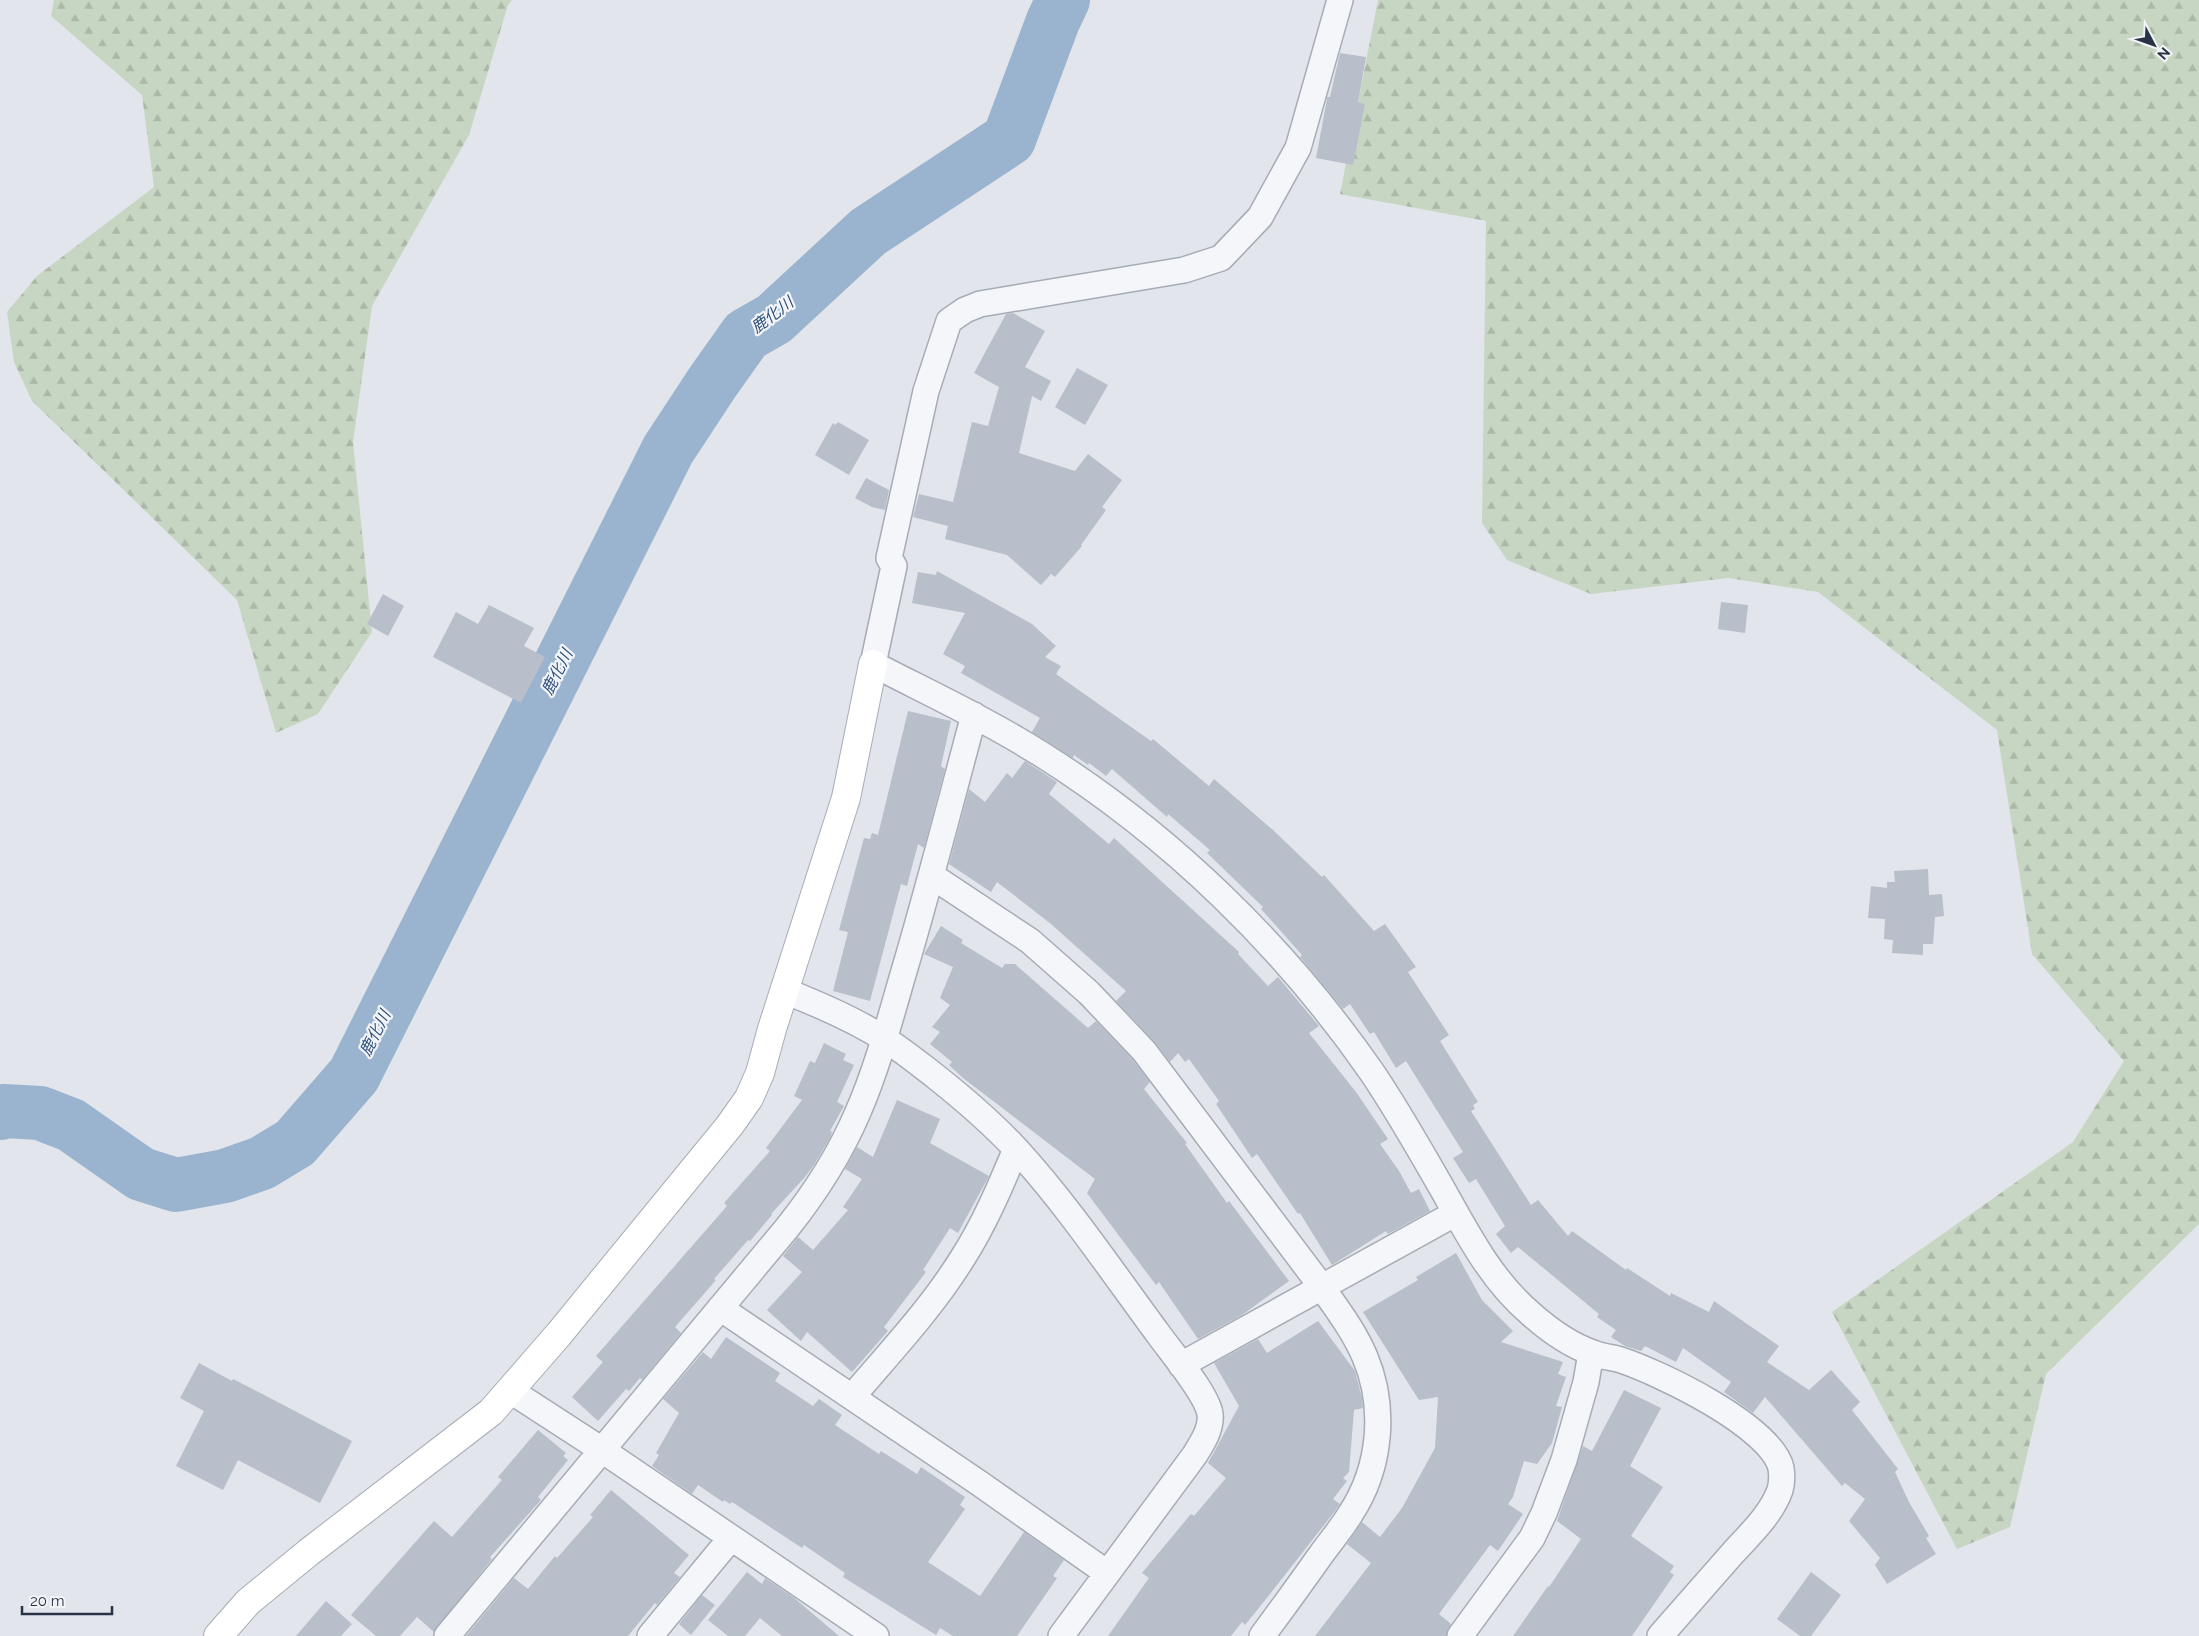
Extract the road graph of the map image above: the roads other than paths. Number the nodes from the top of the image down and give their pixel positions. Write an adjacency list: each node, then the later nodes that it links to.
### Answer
1 (1340, 0): 2 (street)
2 (873, 664): 3 (street); 5 (street)
3 (974, 716): 4 (street); 8 (street)
4 (932, 876): 6 (street); 9 (street)
5 (784, 991): 6 (street); 13 (street)
6 (884, 1038): 7 (street); 10 (street)
7 (1016, 1149): 12 (street); 14 (street)
8 (1456, 1213): 9 (street); 11 (street)
9 (1321, 1286): 12 (street); 23 (street)
10 (720, 1308): 14 (street); 15 (street)
11 (1591, 1353): 24 (street); 25 (street)
12 (1181, 1365): 17 (street)
13 (511, 1391): 15 (street); 19 (street)
14 (852, 1397): 17 (street)
15 (602, 1450): 16 (street); 20 (street)
16 (731, 1538): 18 (street); 21 (street)
17 (1107, 1573): 22 (street)
18 (861, 1632)
19 (218, 1636)
20 (447, 1636)
21 (650, 1636)
22 (1061, 1636)
23 (1262, 1636)
24 (1460, 1636)
25 (1660, 1636)

